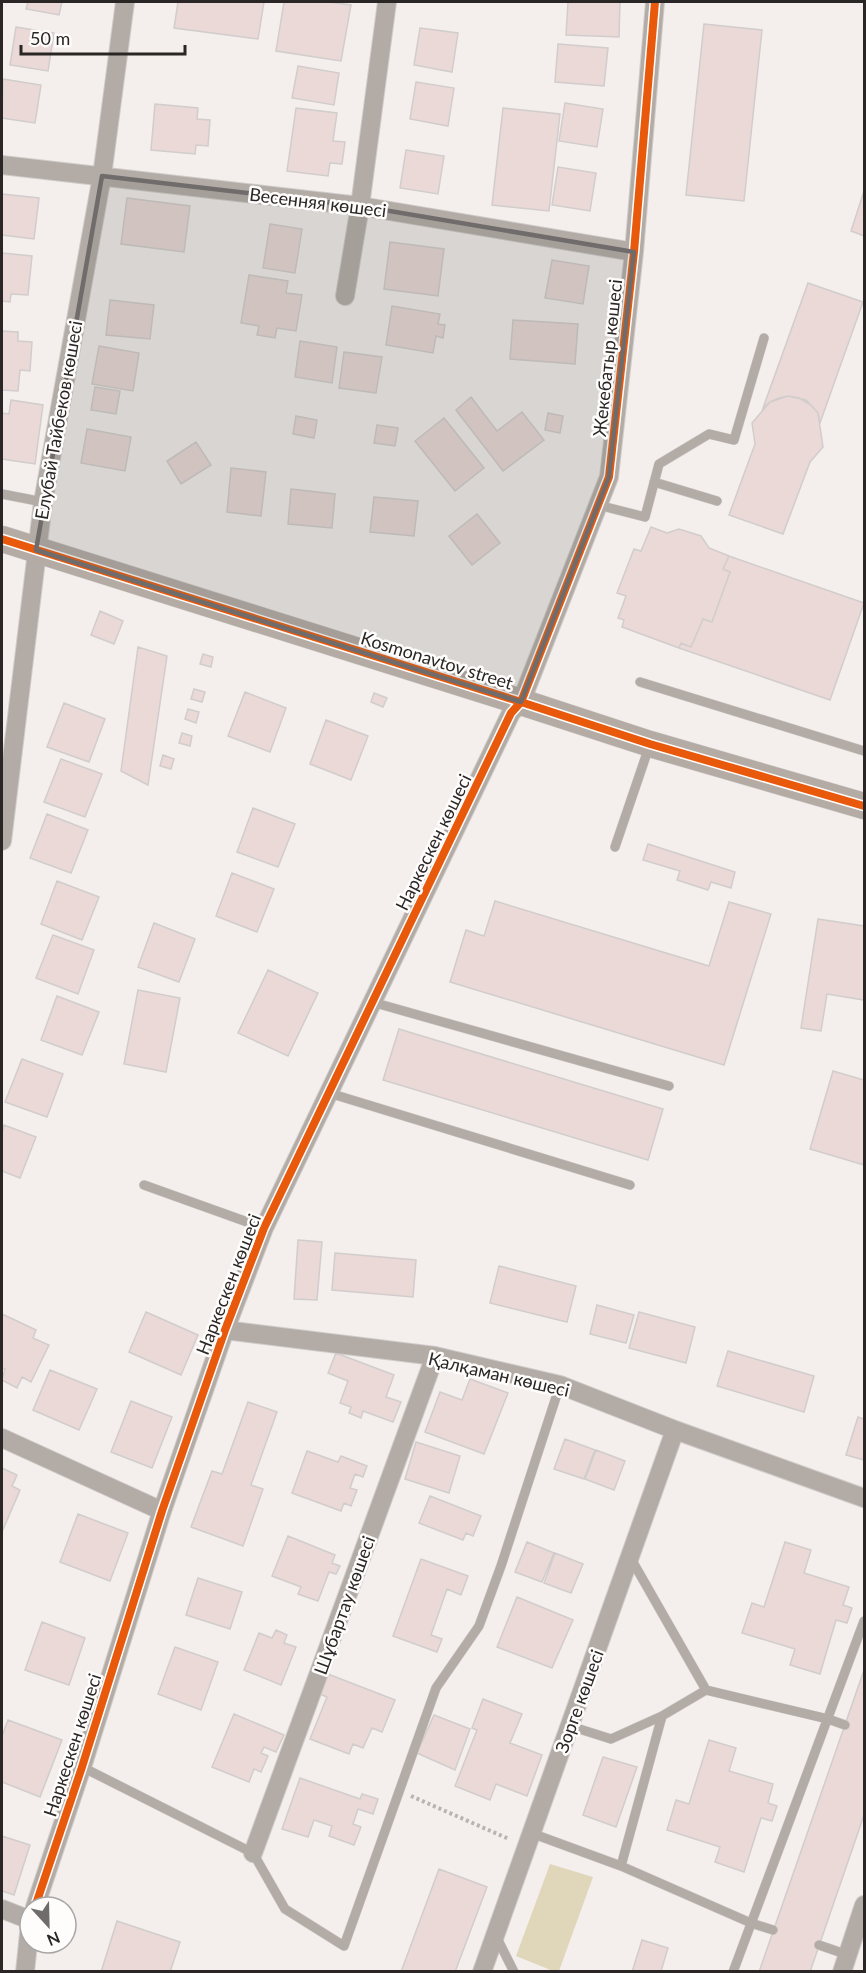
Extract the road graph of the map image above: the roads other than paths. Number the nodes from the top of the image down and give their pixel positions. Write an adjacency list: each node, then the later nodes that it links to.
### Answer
1 (125, 2): 5 (street, Елубай Тайбеков көшесі)
2 (387, 2): 6 (street)
3 (655, 2): 7 (street, Жекебатыр көшесі)
4 (2, 165): 5 (street, Весенняя көшесі)
5 (102, 176): 6 (street, Весенняя көшесі); 13 (street, Елубай Тайбеков көшесі)
6 (360, 206): 7 (street, Весенняя көшесі); 8 (street)
7 (634, 252): 14 (street, Жекебатыр көшесі)
8 (345, 296)
9 (764, 338): 10 (lane)
10 (654, 482): 12 (lane); 14 (lane)
11 (2, 494): 13 (lane)
12 (717, 501)
13 (43, 502): 16 (street, Елубай Тайбеков көшесі)
14 (598, 505): 18 (street, Жекебатыр көшесі)
15 (2, 539): 16 (street, Kosmonavtov street)
16 (36, 550): 18 (street, Kosmonavtov street); 22 (street, Елубай Тайбеков көшесі)
17 (640, 682): 20 (lane)
18 (521, 702): 19 (street, Kosmonavtov street); 24 (street, Наркескен көшесі)
19 (650, 744): 21 (street, Kosmonavtov street); 23 (lane)
20 (864, 751)
21 (864, 806)
22 (2, 841)
23 (615, 847)
24 (372, 1002): 25 (lane); 26 (street, Наркескен көшесі)
25 (669, 1086)
26 (329, 1093): 28 (lane); 29 (street, Наркескен көшесі)
27 (144, 1185): 29 (lane)
28 (630, 1185)
29 (264, 1228): 30 (street, Наркескен көшесі)
30 (225, 1330): 31 (street, Қалқаман көшесі); 36 (street, Наркескен көшесі)
31 (435, 1356): 32 (street, Қалқаман көшесі); 46 (street, Шұбартау көшесі)
32 (560, 1385): 33 (street, Қалқаман көшесі); 46 (lane)
33 (675, 1430): 35 (street, Қалқаман көшесі); 37 (street, Зорге көшесі)
34 (2, 1438): 36 (street)
35 (864, 1498)
36 (162, 1510): 44 (street, Наркескен көшесі)
37 (630, 1557): 39 (lane); 43 (street, Зорге көшесі)
38 (864, 1621): 41 (lane)
39 (706, 1690): 40 (lane); 41 (lane)
40 (662, 1716): 43 (lane); 47 (lane)
41 (828, 1719): 42 (lane); 52 (lane)
42 (845, 1725)
43 (570, 1726): 45 (street, Зорге көшесі)
44 (82, 1767): 46 (lane); 48 (street, Наркескен көшесі)
45 (528, 1840): 47 (lane); 54 (street, Зорге көшесі)
46 (253, 1852)
47 (621, 1866): 52 (lane)
48 (39, 1895)
49 (864, 1905): 57 (street)
50 (2, 1909): 51 (street)
51 (18, 1916)
52 (751, 1923): 53 (lane); 61 (lane)
53 (773, 1930)
54 (495, 1934): 59 (street, Зорге көшесі); 60 (lane)
55 (819, 1945): 57 (lane)
56 (27, 1955): 58 (street)
57 (845, 1963)
58 (25, 1971)
59 (482, 1971)
60 (514, 1971)
61 (733, 1971)

